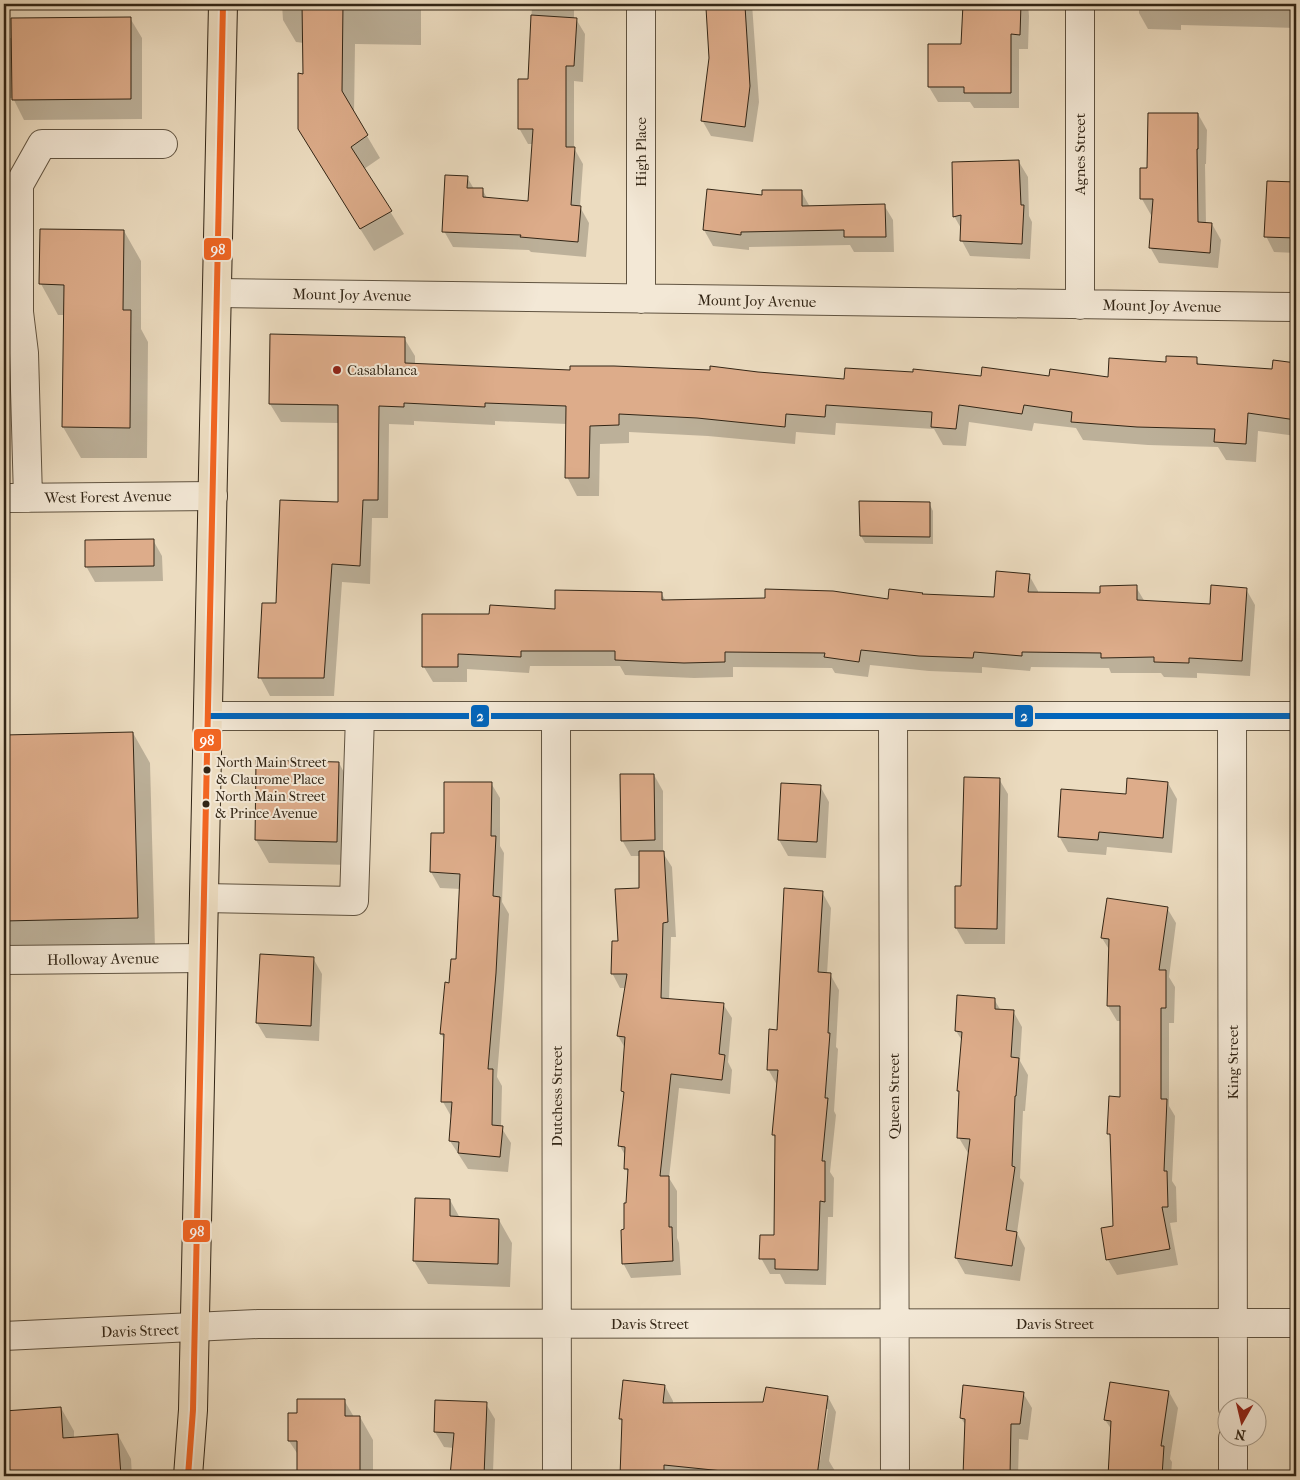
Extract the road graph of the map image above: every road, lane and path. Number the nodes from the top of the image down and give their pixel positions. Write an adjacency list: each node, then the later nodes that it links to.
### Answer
1 (223, 4): 5 (main road)
2 (641, 4): 6 (street, High Place)
3 (1080, 4): 7 (street, Agnes Street)
4 (162, 144): 10 (street)
5 (218, 293): 6 (street, Mount Joy Avenue); 9 (main road)
6 (642, 299): 7 (street, Mount Joy Avenue)
7 (1080, 305): 8 (street, Mount Joy Avenue)
8 (1296, 307)
9 (213, 496): 10 (street, West Forest Avenue); 11 (main road)
10 (16, 498)
11 (208, 716): 12 (street); 17 (main road)
12 (360, 716): 15 (street); 17 (street)
13 (1232, 716): 14 (street); 16 (street); 21 (street, King Street)
14 (1296, 716)
15 (556, 717): 16 (street); 23 (street, Dutchess Street)
16 (893, 717): 20 (street, Queen Street)
17 (204, 898): 18 (main road)
18 (202, 958): 19 (street, Holloway Avenue); 24 (main road)
19 (4, 960)
20 (895, 1324): 21 (street, Davis Street); 23 (street, Davis Street); 30 (street, Queen Street)
21 (1233, 1324): 22 (street, Davis Street); 26 (street, King Street)
22 (1296, 1324)
23 (557, 1325): 24 (street, Davis Street); 29 (street, Dutchess Street)
24 (194, 1328): 25 (street, Davis Street); 28 (main road)
25 (4, 1336)
26 (1233, 1398)
27 (1233, 1448): 31 (street)
28 (188, 1476)
29 (558, 1476)
30 (895, 1476)
31 (1234, 1476)

